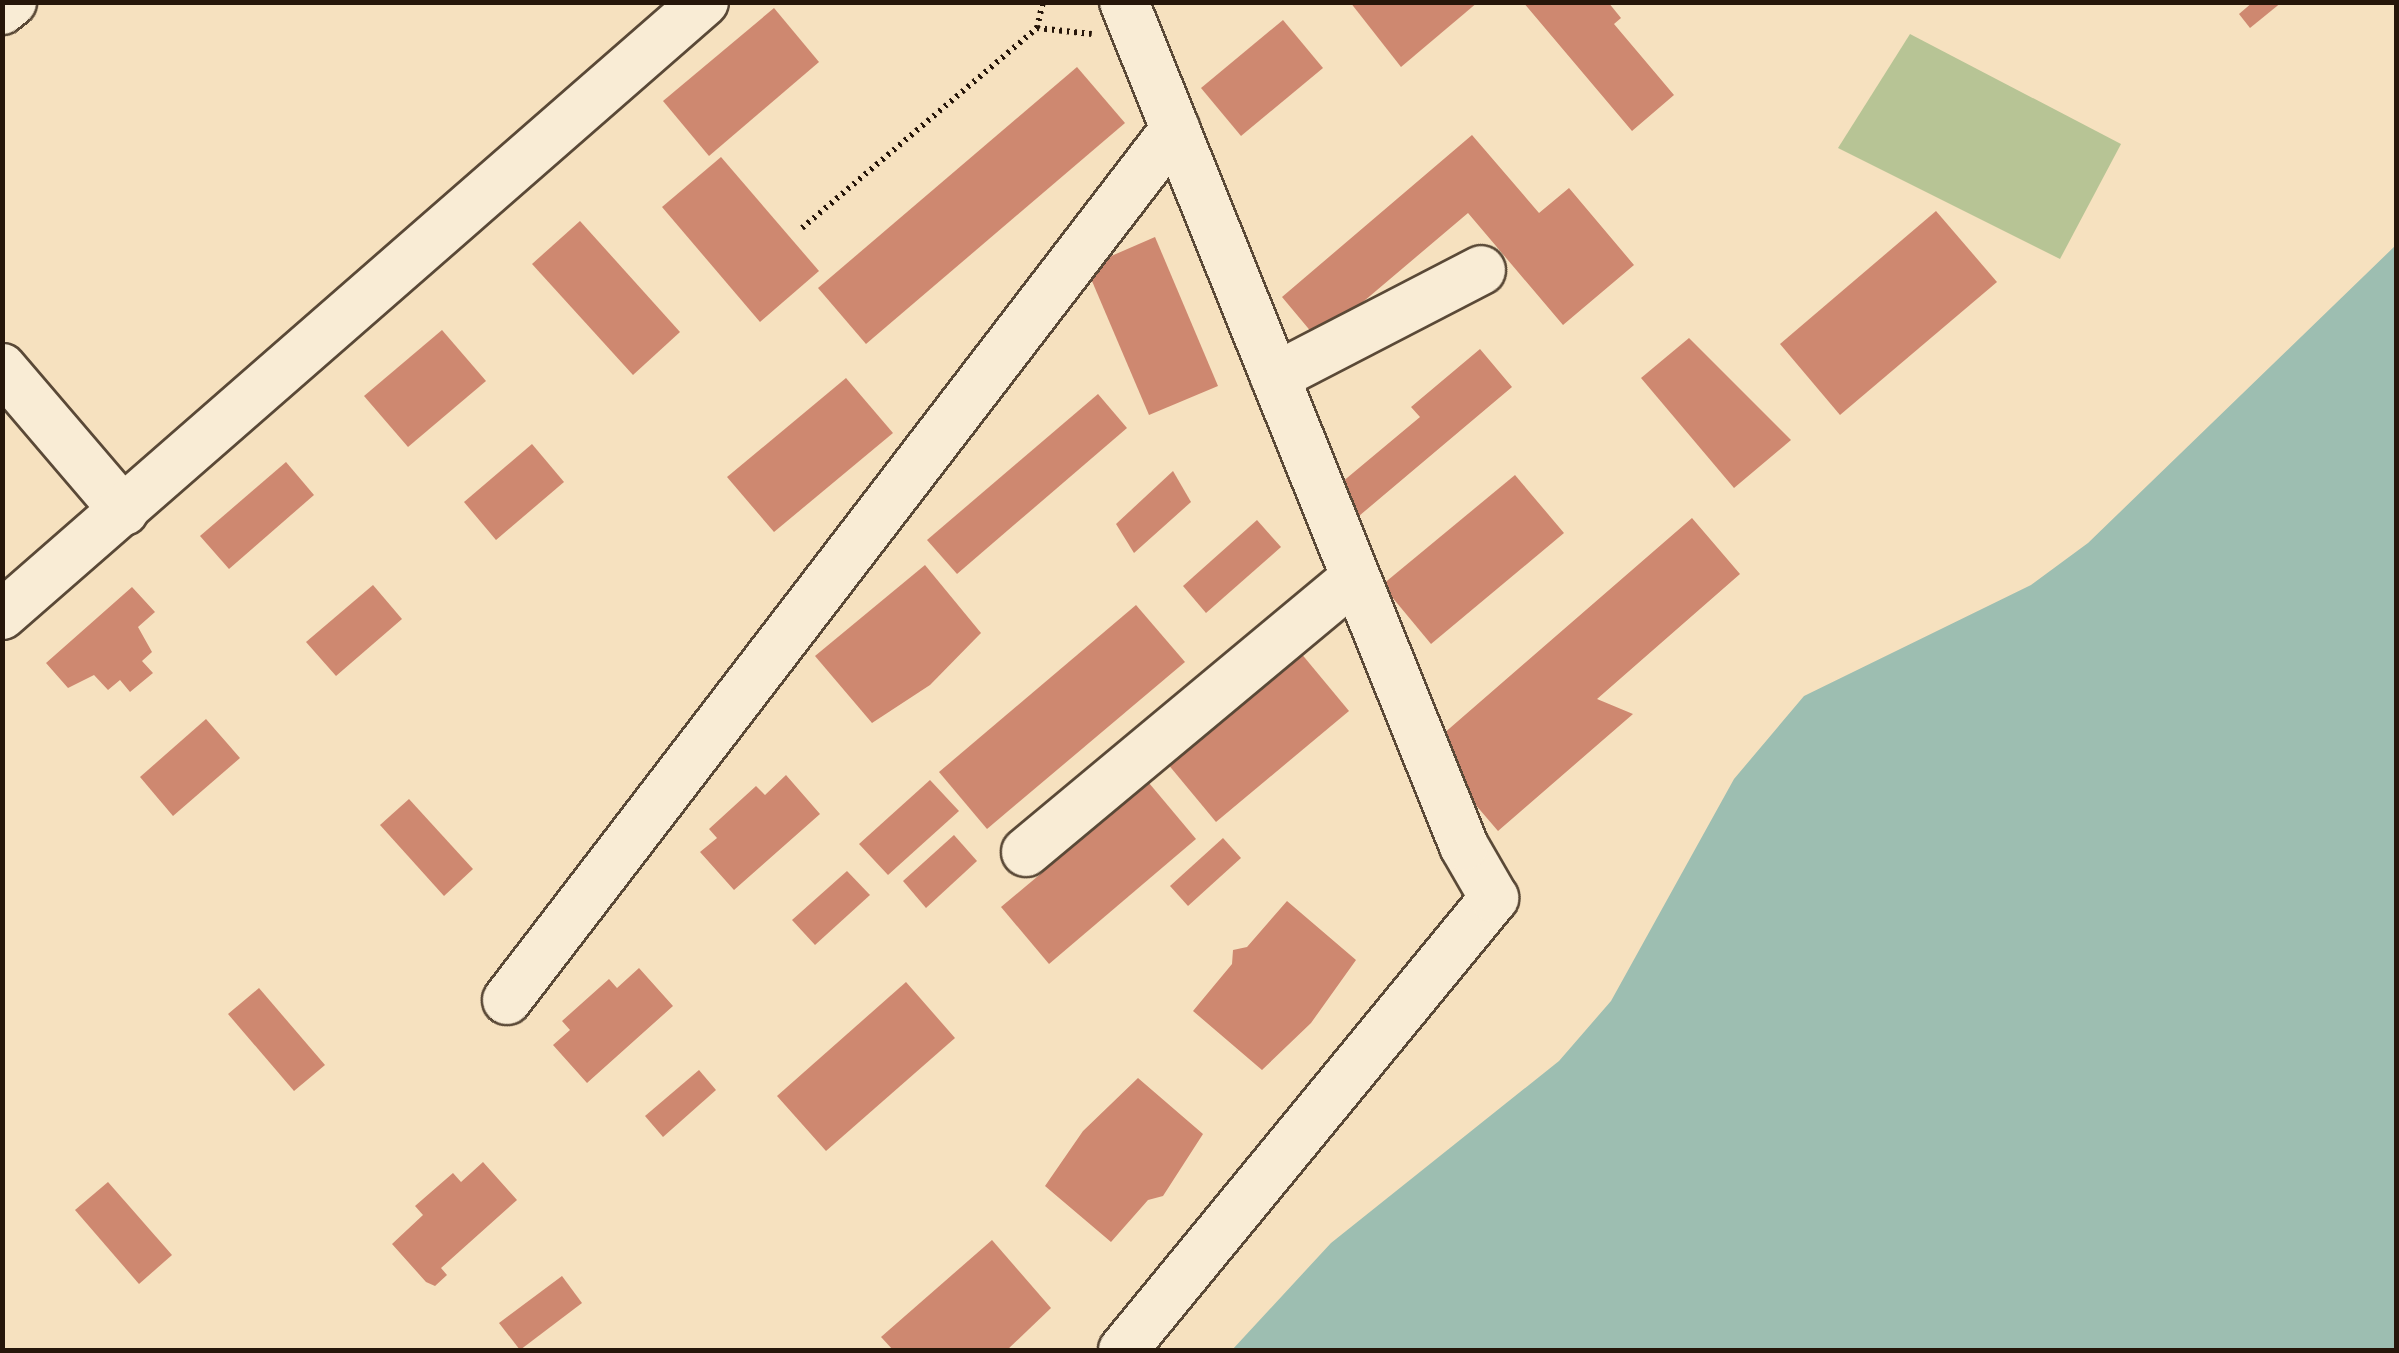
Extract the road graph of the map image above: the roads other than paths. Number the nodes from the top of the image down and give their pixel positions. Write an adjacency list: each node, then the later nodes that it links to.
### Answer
1 (12, 2): 3 (street)
2 (704, 2): 9 (street)
3 (2, 10)
4 (1128, 11): 5 (street)
5 (1175, 129): 8 (street); 13 (street)
6 (1482, 270): 8 (street)
7 (2, 368): 9 (street)
8 (1275, 377): 10 (street)
9 (124, 511): 11 (street)
10 (1355, 578): 12 (street); 14 (street)
11 (2, 615)
12 (1026, 852)
13 (508, 1000)
14 (1123, 1350)

